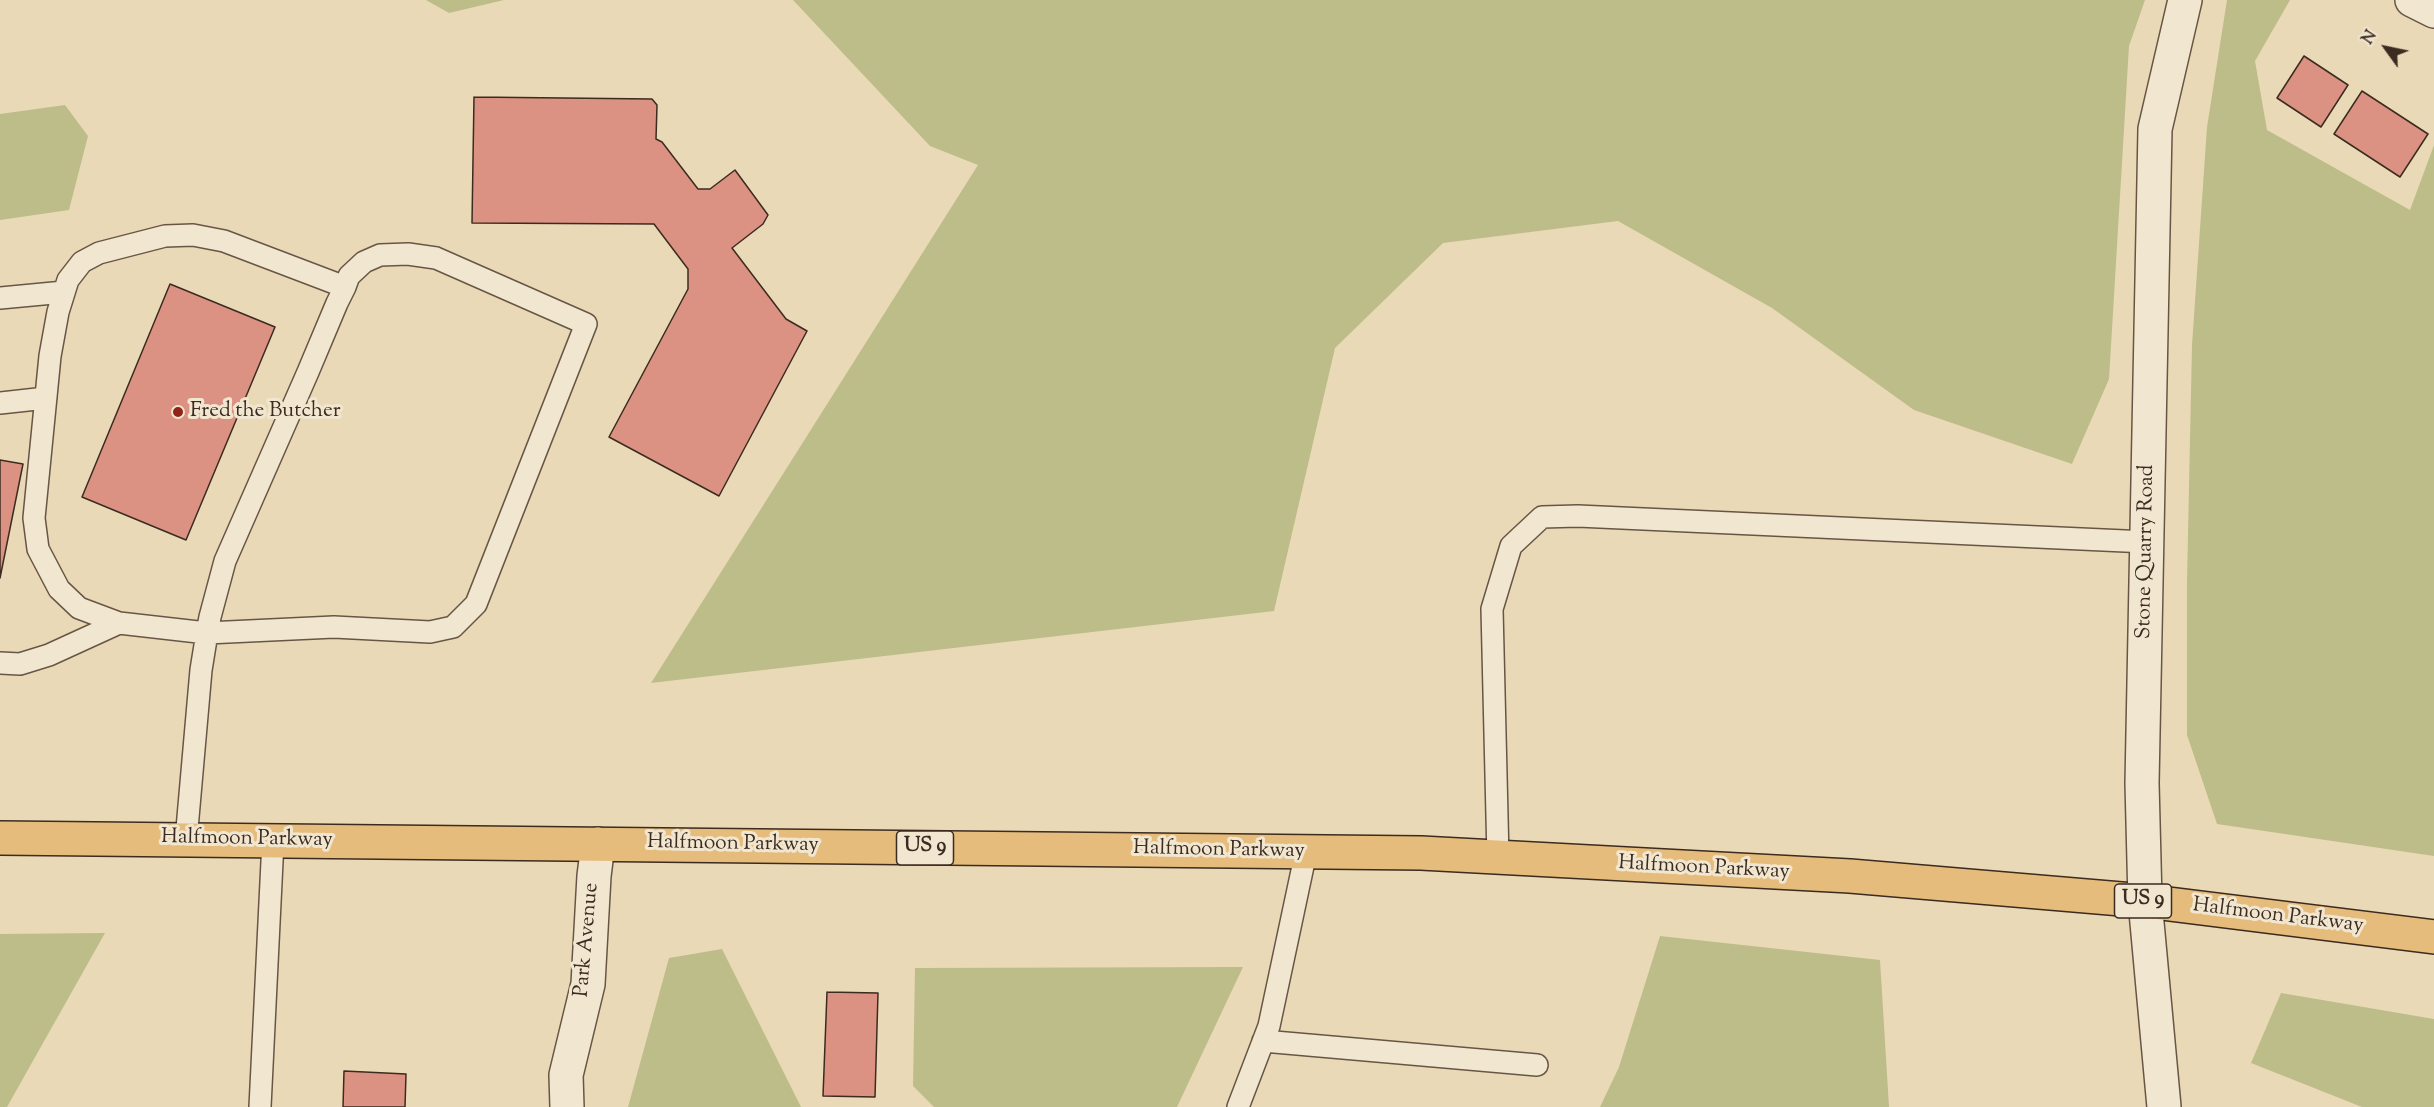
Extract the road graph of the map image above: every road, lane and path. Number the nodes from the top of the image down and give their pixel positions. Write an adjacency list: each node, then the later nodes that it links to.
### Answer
1 (2185, 0): 9 (street, Stone Quarry Road)
2 (2412, 0): 3 (street)
3 (2434, 10)
4 (345, 287): 5 (lane); 11 (lane); 11 (lane)
5 (64, 292): 6 (lane); 7 (lane)
6 (0, 298)
7 (46, 398): 8 (lane); 10 (lane)
8 (0, 403)
9 (2147, 542): 18 (lane); 19 (street, Stone Quarry Road)
10 (119, 623): 11 (lane); 12 (lane)
11 (207, 633): 14 (lane)
12 (0, 663)
13 (3, 837): 14 (main road, Halfmoon Parkway / US 9)
14 (186, 840): 15 (main road, Halfmoon Parkway / US 9)
15 (273, 841): 16 (main road, Halfmoon Parkway / US 9); 23 (lane)
16 (598, 844): 17 (main road, Halfmoon Parkway / US 9); 24 (street, Park Avenue)
17 (1306, 852): 18 (main road, Halfmoon Parkway / US 9); 21 (lane)
18 (1498, 858): 19 (main road, Halfmoon Parkway / US 9)
19 (2145, 901): 20 (main road, Halfmoon Parkway / US 9); 26 (street, Stone Quarry Road)
20 (2434, 937)
21 (1263, 1041): 22 (lane); 25 (lane)
22 (1537, 1065)
23 (260, 1107)
24 (567, 1107)
25 (1238, 1107)
26 (2163, 1107)

